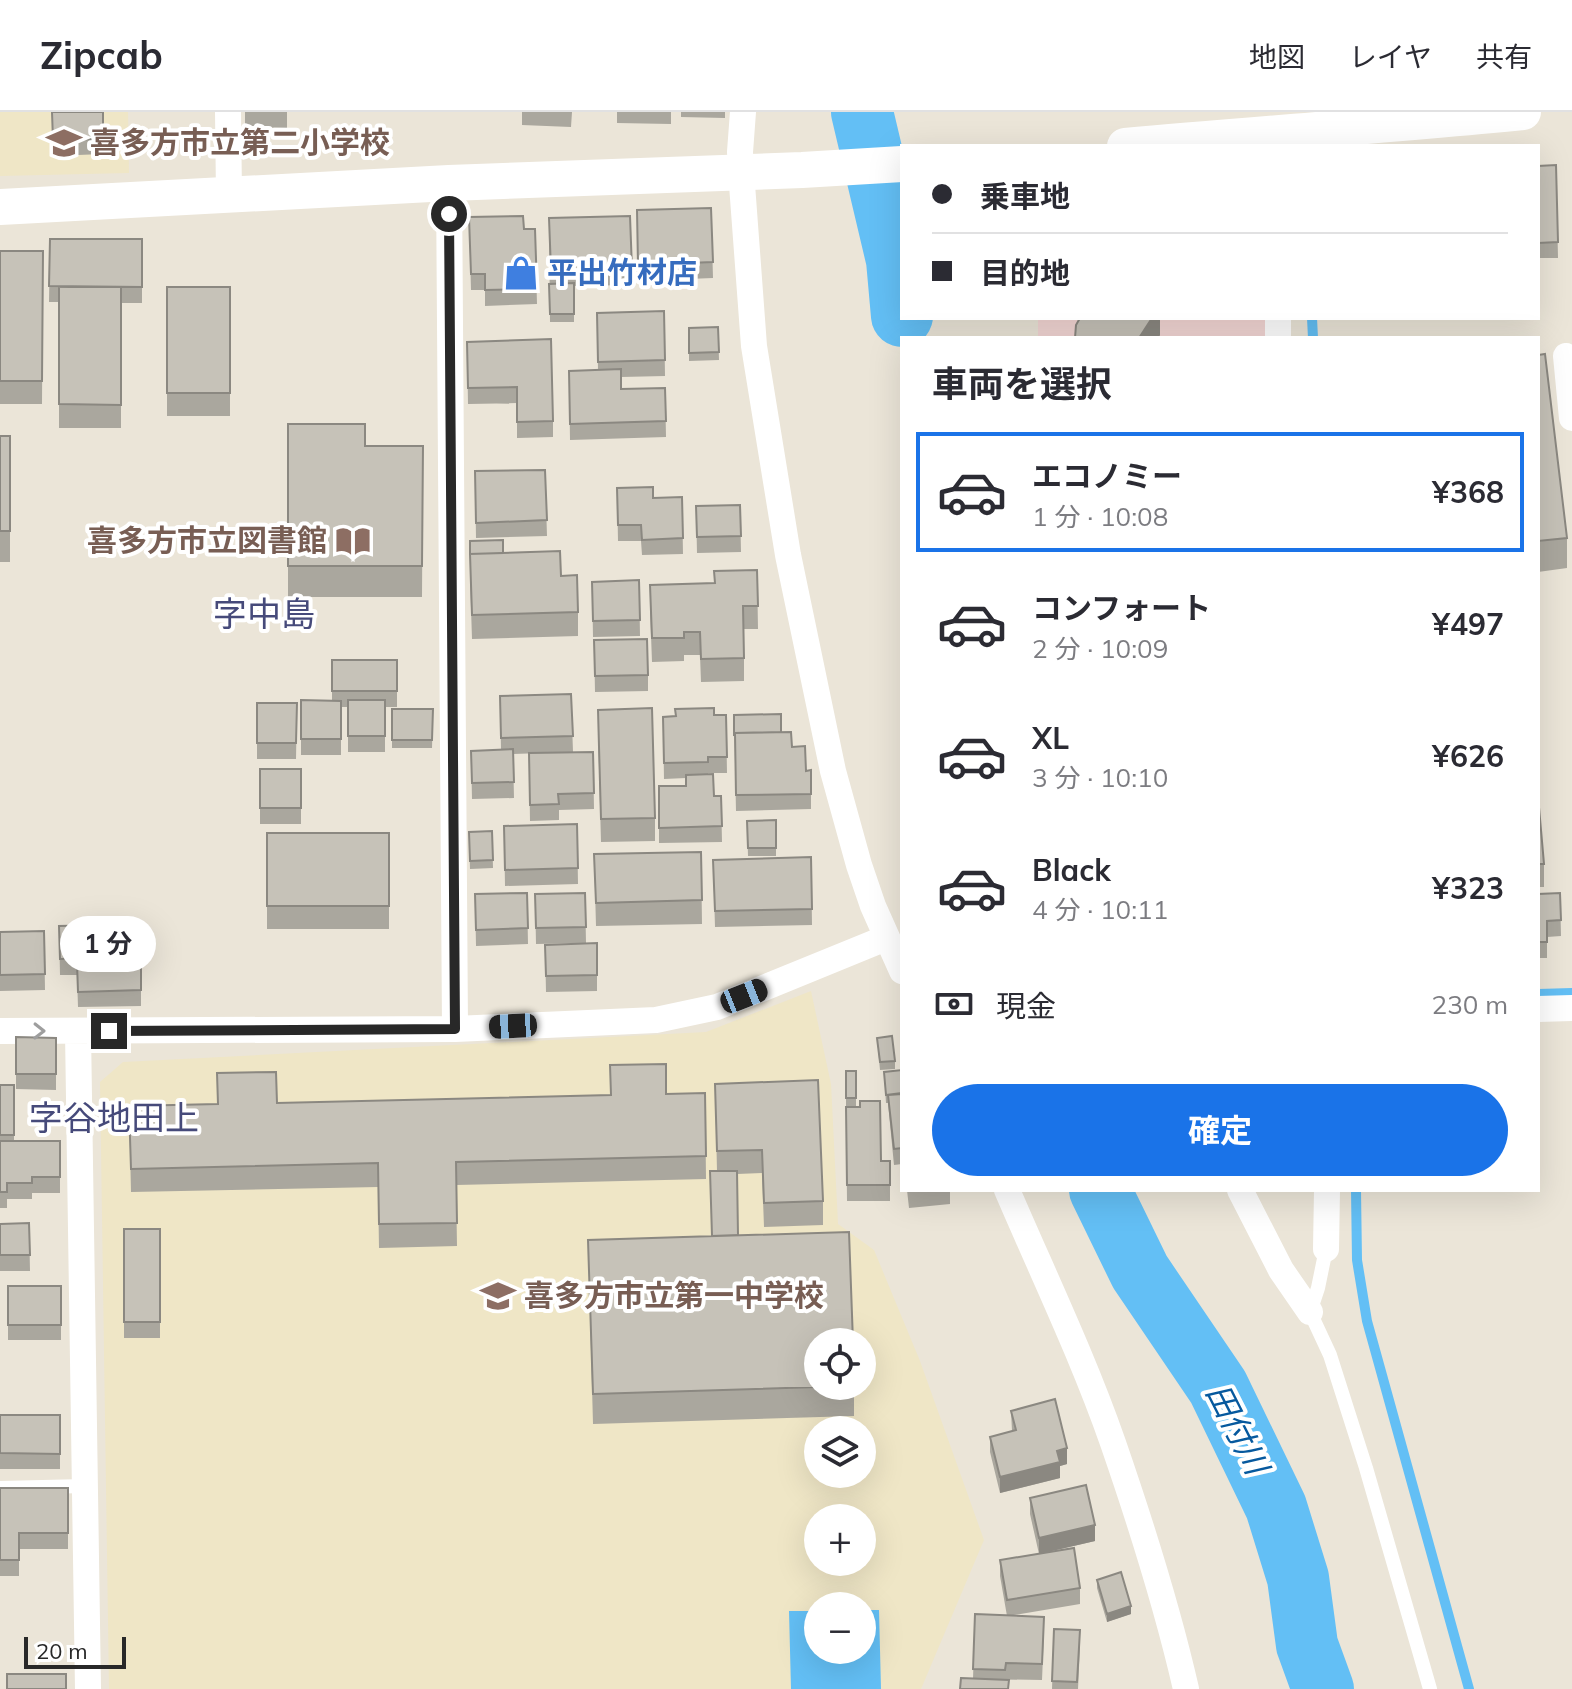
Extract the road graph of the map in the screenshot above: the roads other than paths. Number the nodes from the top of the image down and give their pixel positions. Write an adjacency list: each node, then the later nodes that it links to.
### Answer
1 (228, 112): 9 (street)
2 (743, 112): 7 (street)
3 (1523, 112): 4 (main road)
4 (1280, 139): 5 (main road)
5 (1169, 144)
6 (900, 164): 7 (main road)
7 (741, 171): 8 (main road); 14 (street)
8 (449, 183): 9 (main road); 18 (street)
9 (229, 195): 10 (main road)
10 (0, 207)
11 (1569, 356): 12 (street); 13 (street)
12 (1540, 359)
13 (1572, 418)
14 (886, 938): 15 (street); 18 (street)
15 (900, 967)
16 (1572, 1008): 17 (street)
17 (1540, 1009)
18 (455, 1029): 20 (street)
19 (0, 1031): 20 (street, one-way to 20)
20 (78, 1032): 26 (street)
21 (1008, 1192): 29 (street)
22 (1241, 1192): 25 (street)
23 (1327, 1192): 24 (street)
24 (1326, 1249): 25 (lane)
25 (1310, 1312): 30 (lane)
26 (85, 1486): 27 (lane); 28 (street)
27 (0, 1488)
28 (88, 1689)
29 (1186, 1689)
30 (1430, 1689)

